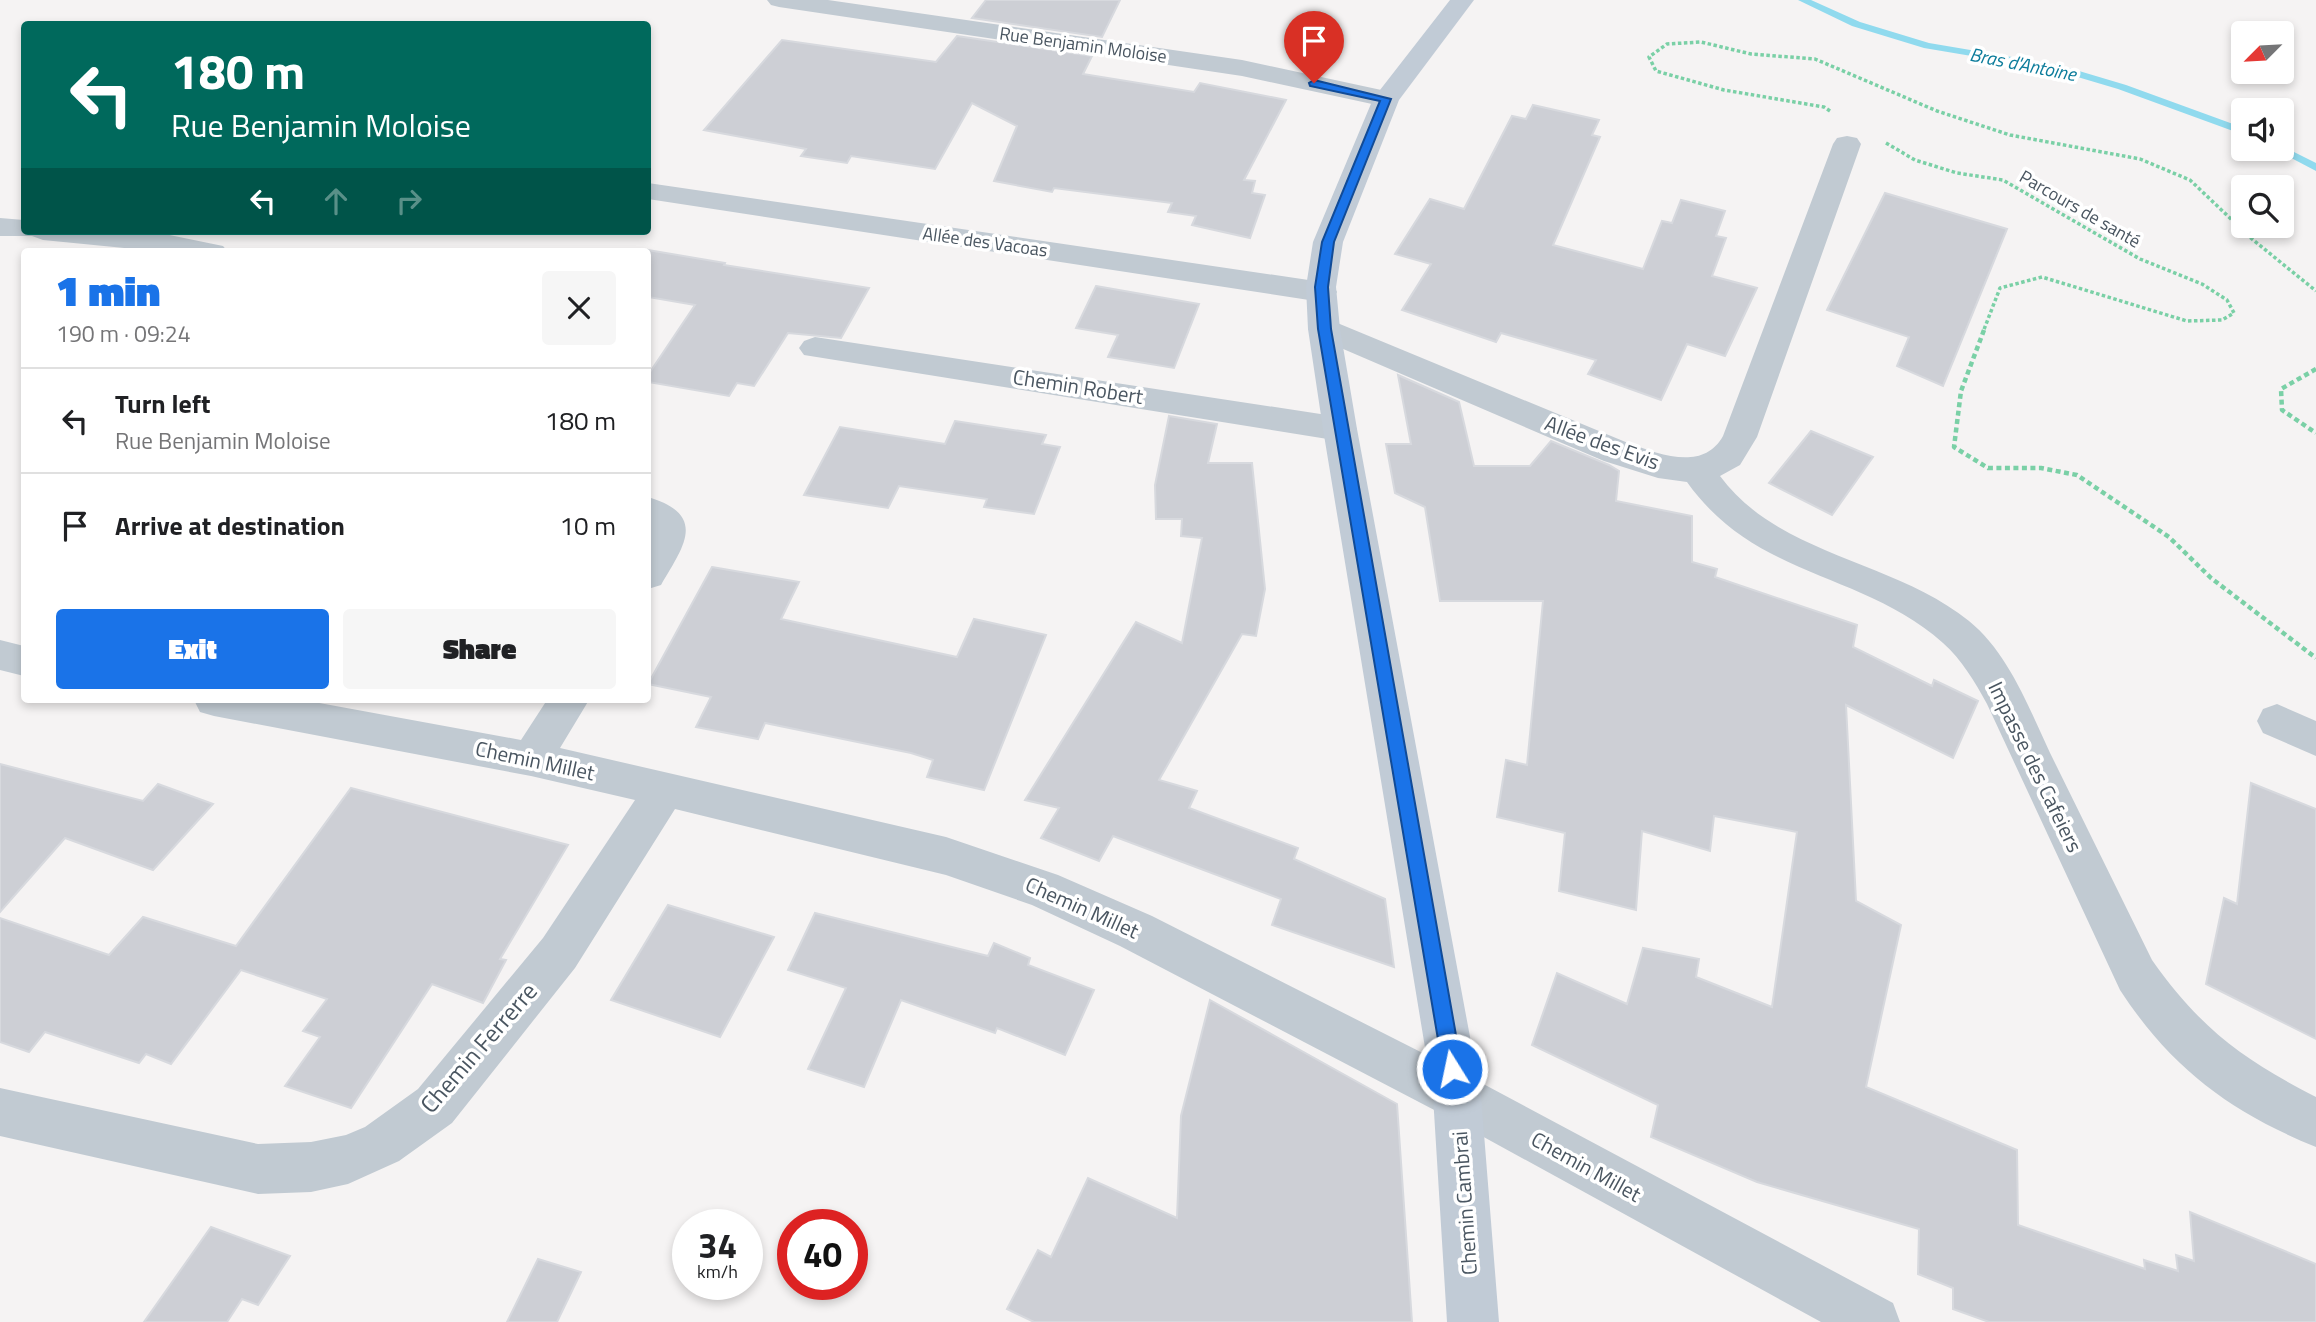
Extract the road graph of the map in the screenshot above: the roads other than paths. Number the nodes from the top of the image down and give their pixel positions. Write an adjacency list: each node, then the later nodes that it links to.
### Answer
1 (779, 0): 3 (street, Rue Benjamin Moloise)
2 (1462, 0): 3 (street, Chemin Cambrai)
3 (1386, 99): 10 (street, Chemin Cambrai)
4 (1843, 131): 14 (street)
5 (651, 191): 10 (street, Allée des Vacoas)
6 (0, 227): 7 (street)
7 (21, 229)
8 (91, 235): 9 (street)
9 (192, 248)
10 (1322, 292): 11 (street, Chemin Cambrai)
11 (1324, 329): 13 (street, Chemin Cambrai); 14 (street, Allée des Evis)
12 (815, 348): 13 (street, Chemin Robert)
13 (1340, 429): 25 (street, Chemin Cambrai)
14 (1697, 470): 27 (street, Impasse des Cafeiers)
15 (651, 512): 16 (street)
16 (651, 570)
17 (0, 655): 18 (street)
18 (21, 661)
19 (230, 703): 23 (street, Chemin Millet)
20 (567, 703): 23 (street)
21 (2277, 720): 22 (street)
22 (2316, 739)
23 (531, 760): 24 (street, Chemin Millet)
24 (665, 789): 25 (street, Chemin Millet); 26 (street, Chemin Ferrerre)
25 (1457, 1096): 28 (street, Chemin Cambrai); 29 (street, Chemin Millet)
26 (0, 1112)
27 (2316, 1123)
28 (1473, 1322)
29 (1874, 1322)

